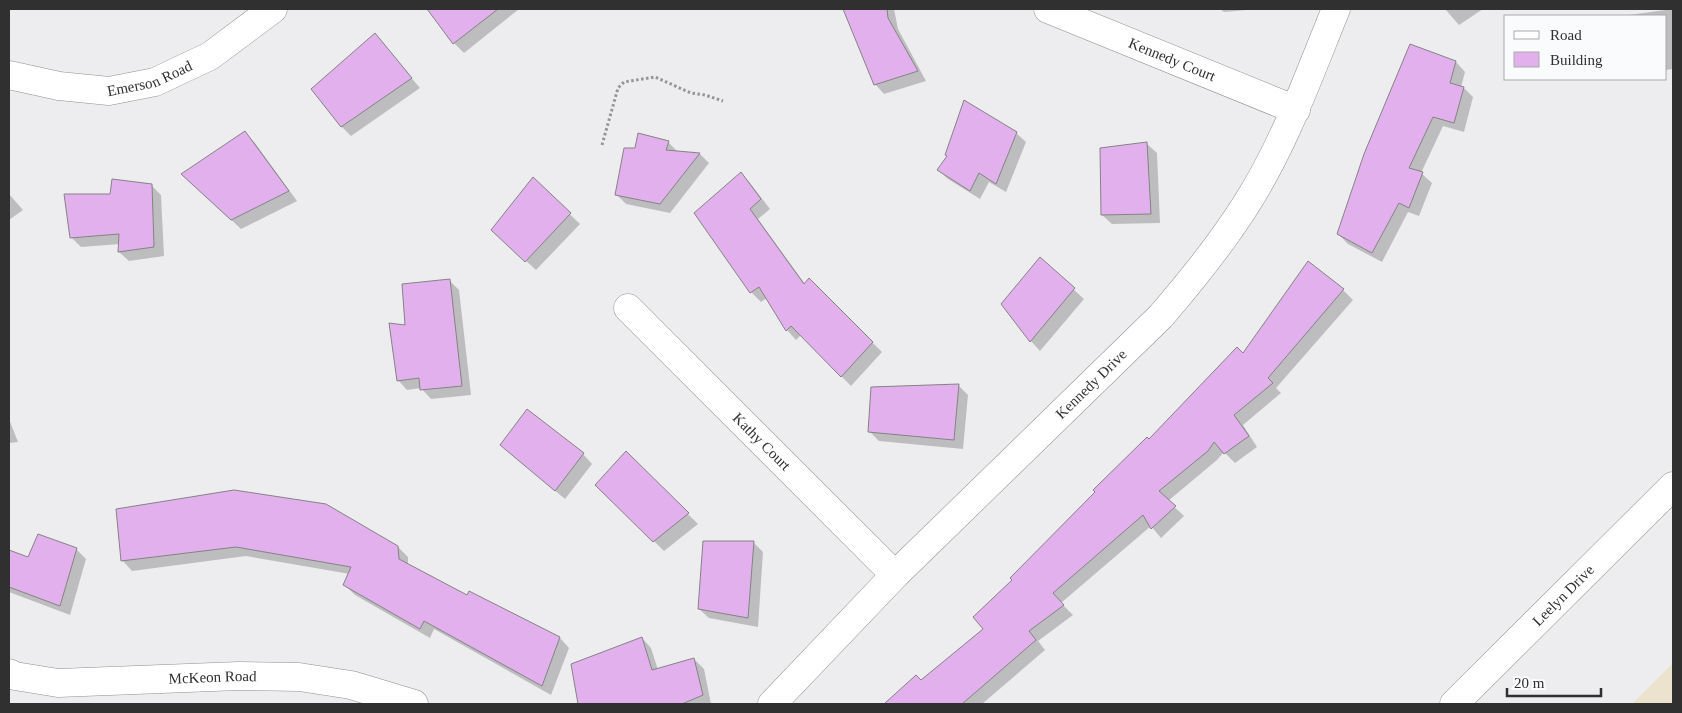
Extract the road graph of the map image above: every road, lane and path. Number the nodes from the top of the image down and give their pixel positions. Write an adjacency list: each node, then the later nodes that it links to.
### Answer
1 (273, 9): 4 (street, Emerson Road)
2 (1048, 9): 6 (street, Kennedy Court)
3 (1336, 9): 6 (street, Kennedy Drive)
4 (9, 75)
5 (724, 101): 7 (path)
6 (1296, 110): 10 (street, Kennedy Drive)
7 (602, 145)
8 (628, 308): 10 (street, Kathy Court)
9 (1673, 486): 14 (street, Leelyn Drive)
10 (896, 575): 13 (street, Kennedy Drive)
11 (9, 673): 12 (street, McKeon Road)
12 (414, 704)
13 (772, 704)
14 (1454, 704)

